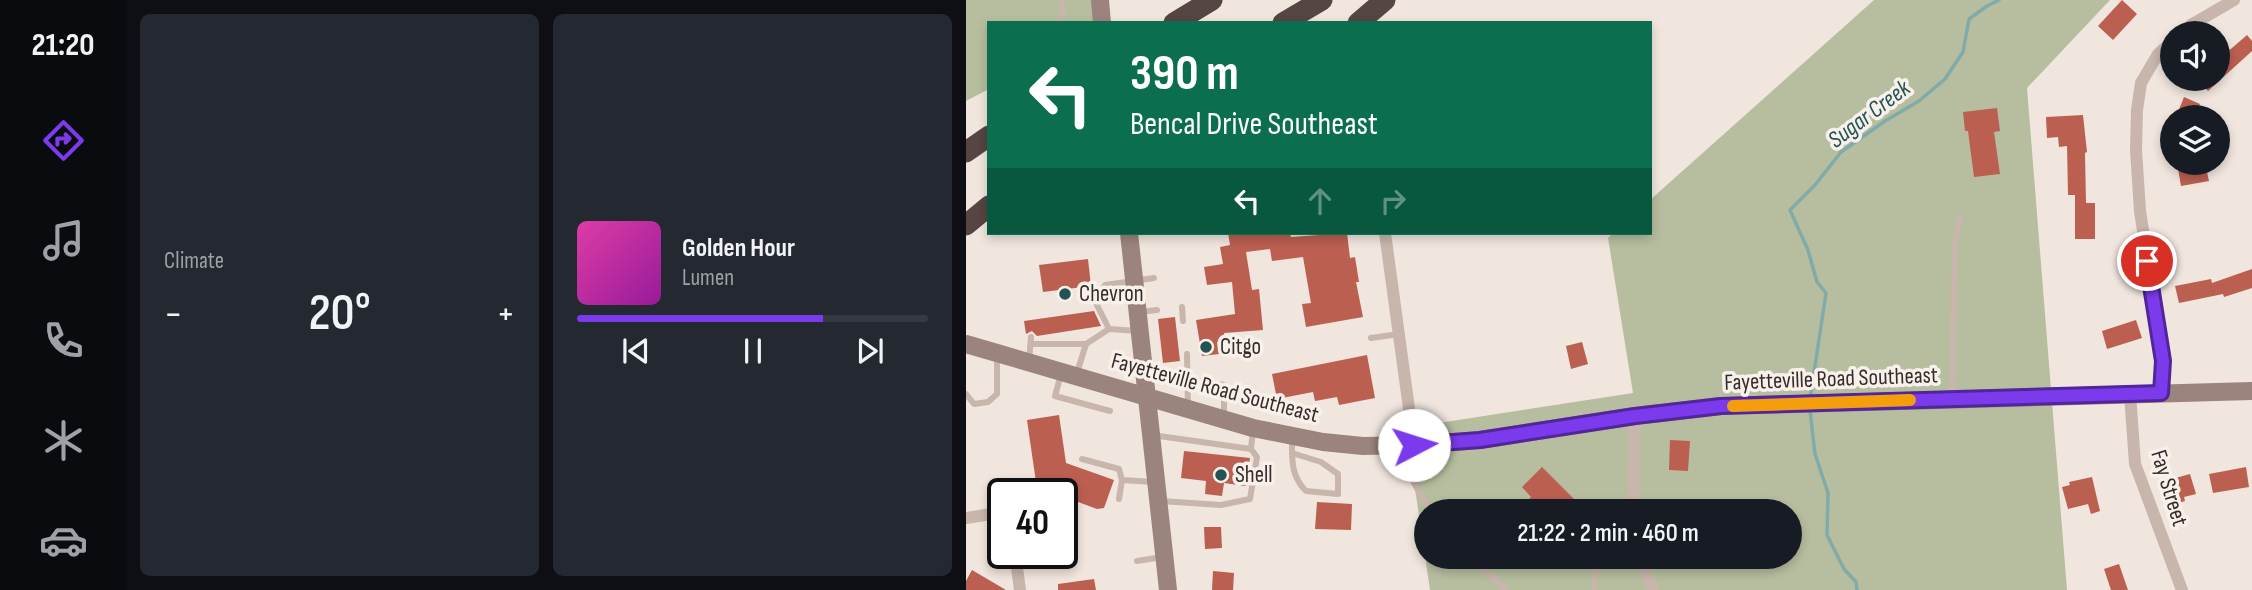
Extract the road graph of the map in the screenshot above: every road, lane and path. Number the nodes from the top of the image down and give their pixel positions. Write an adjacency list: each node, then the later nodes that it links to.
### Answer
1 (1062, 0): 6 (lane)
2 (1212, 0): 7 (highway)
3 (1322, 0): 8 (highway)
4 (1385, 0): 9 (highway)
5 (2234, 0): 10 (street)
6 (1061, 21)
7 (1177, 21)
8 (1286, 21)
9 (1361, 21)
10 (2198, 21)
11 (2160, 52): 37 (street)
12 (987, 137): 13 (highway)
13 (966, 152)
14 (987, 208): 16 (highway)
15 (1960, 217): 41 (lane)
16 (966, 225)
17 (1129, 235): 20 (street)
18 (1385, 235): 27 (street)
19 (1154, 278): 20 (lane)
20 (1134, 281): 23 (street); 25 (lane)
21 (1182, 307): 24 (lane)
22 (1157, 310): 23 (lane)
23 (1138, 312): 26 (street)
24 (1183, 321)
25 (1109, 329): 26 (lane); 30 (lane)
26 (1140, 331): 40 (street)
27 (1399, 334): 28 (lane); 49 (street)
28 (1371, 338)
29 (966, 344): 31 (street, Fayetteville Road Southeast)
30 (1086, 344): 33 (lane); 34 (lane)
31 (998, 353): 33 (street, Fayetteville Road Southeast); 38 (lane)
32 (1187, 354): 35 (lane)
33 (1029, 363): 34 (street, Fayetteville Road Southeast)
34 (1068, 375): 40 (street, Fayetteville Road Southeast); 43 (lane)
35 (1188, 379): 42 (lane); 45 (lane)
36 (2252, 391): 37 (street, Fayetteville Road Southeast)
37 (2161, 393): 39 (street, Fayetteville Road Southeast)
38 (966, 394)
39 (2130, 394): 41 (street, Fayetteville Road Southeast); 71 (street, Fay Street)
40 (1147, 398): 42 (street, Fayetteville Road Southeast); 47 (street)
41 (1952, 399): 44 (street, Fayetteville Road Southeast)
42 (1188, 410): 45 (street, Fayetteville Road Southeast)
43 (1110, 411)
44 (1635, 416): 49 (street, Fayetteville Road Southeast); 56 (street)
45 (1224, 420): 46 (street, Fayetteville Road Southeast)
46 (1253, 428): 48 (street, Fayetteville Road Southeast); 50 (lane)
47 (1151, 435): 50 (lane); 53 (street)
48 (1292, 444): 48 (lane); 49 (street, Fayetteville Road Southeast)
49 (1406, 445): 55 (lane)
50 (1251, 449): 57 (lane)
51 (1082, 459): 52 (lane)
52 (1122, 480): 53 (lane); 54 (lane)
53 (1156, 482): 57 (street)
54 (1119, 499)
55 (1422, 499)
56 (1634, 499)
57 (1158, 500): 60 (street)
58 (987, 515): 59 (street)
59 (966, 518)
60 (1164, 556): 61 (lane); 67 (street)
61 (1137, 561)
62 (1017, 569): 66 (street)
63 (1483, 569): 68 (lane)
64 (1596, 569): 69 (lane)
65 (1645, 569): 70 (street)
66 (1020, 590)
67 (1168, 590)
68 (1506, 590)
69 (1594, 590)
70 (1653, 590)
71 (2182, 590)

